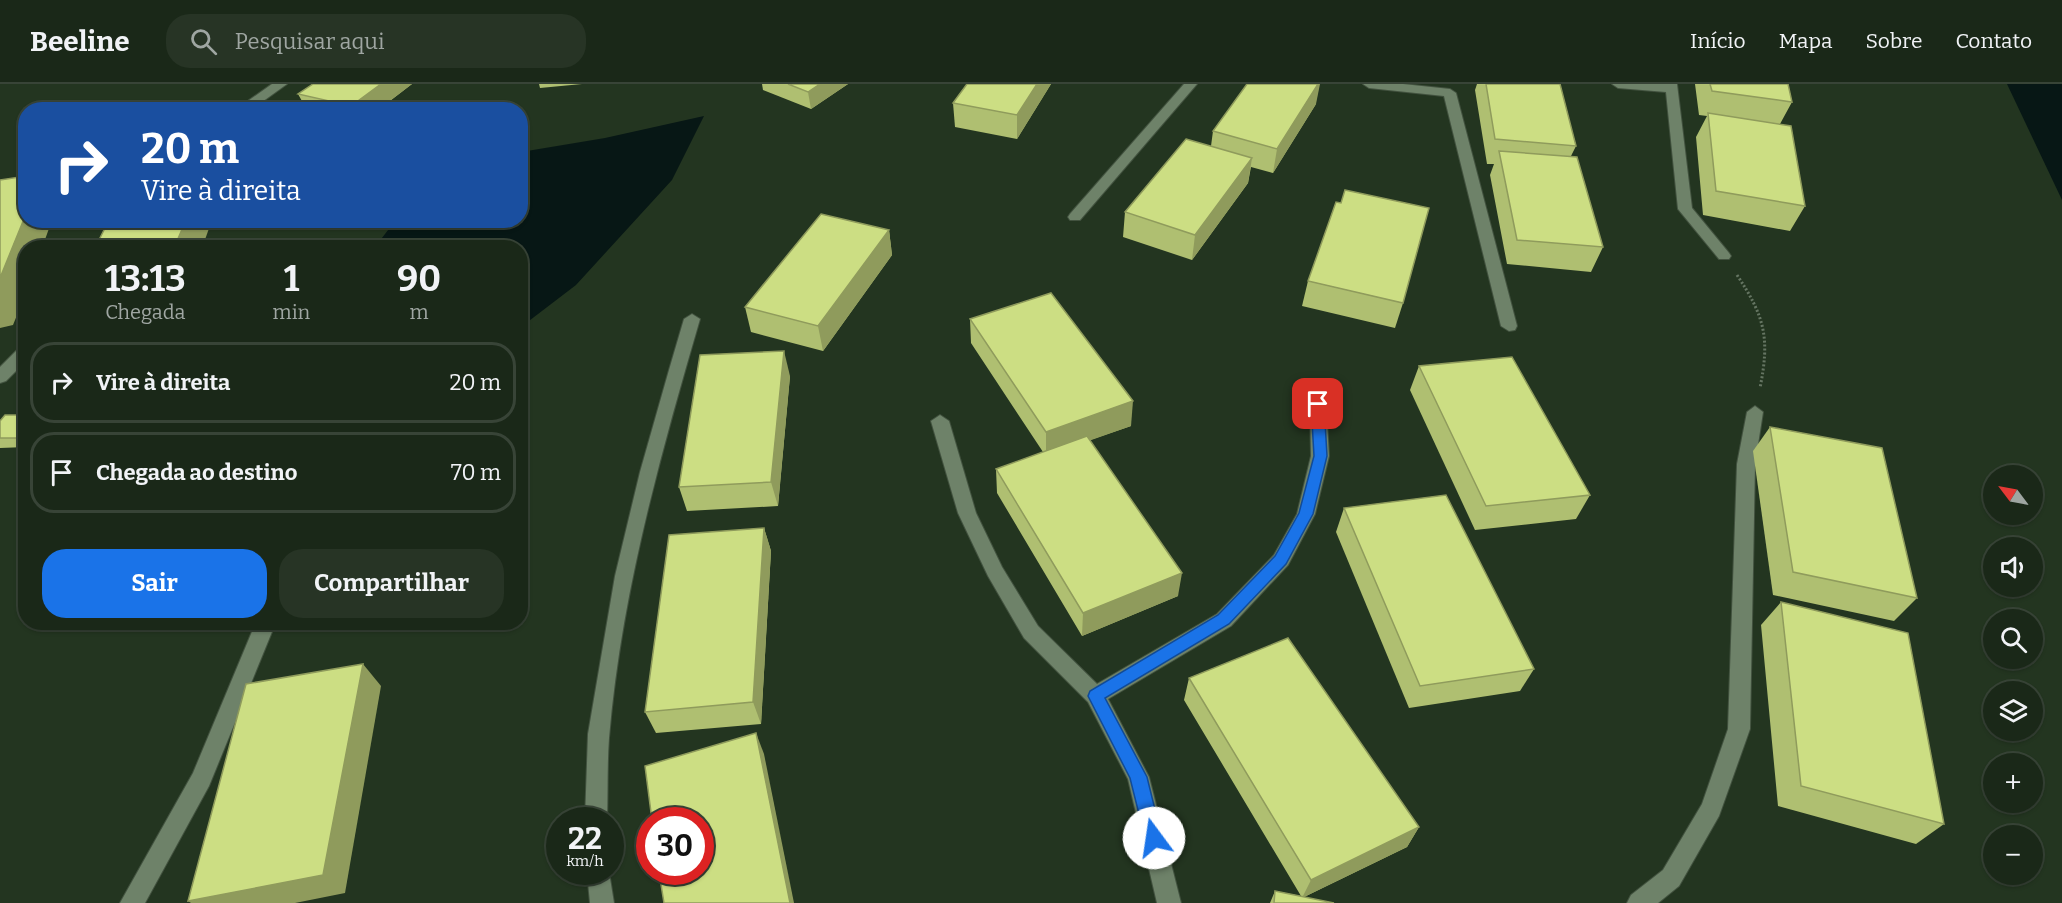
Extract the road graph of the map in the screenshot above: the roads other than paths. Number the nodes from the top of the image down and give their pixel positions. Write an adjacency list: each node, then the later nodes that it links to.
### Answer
1 (281, 84): 7 (street)
2 (1191, 84): 8 (street)
3 (1369, 84): 6 (street)
4 (1618, 84): 5 (street)
5 (1672, 86): 9 (street)
6 (1447, 89): 11 (street)
7 (253, 102)
8 (1075, 217)
9 (1724, 256)
10 (692, 319): 19 (street)
11 (1509, 326)
12 (18, 359): 13 (street)
13 (0, 377)
14 (1318, 404): 18 (street)
15 (1755, 412): 24 (street)
16 (940, 421): 18 (street)
17 (263, 630): 21 (street)
18 (1095, 696): 23 (street)
19 (596, 807)
20 (600, 885): 22 (street)
21 (132, 903)
22 (602, 903)
23 (1169, 903)
24 (1639, 903)

